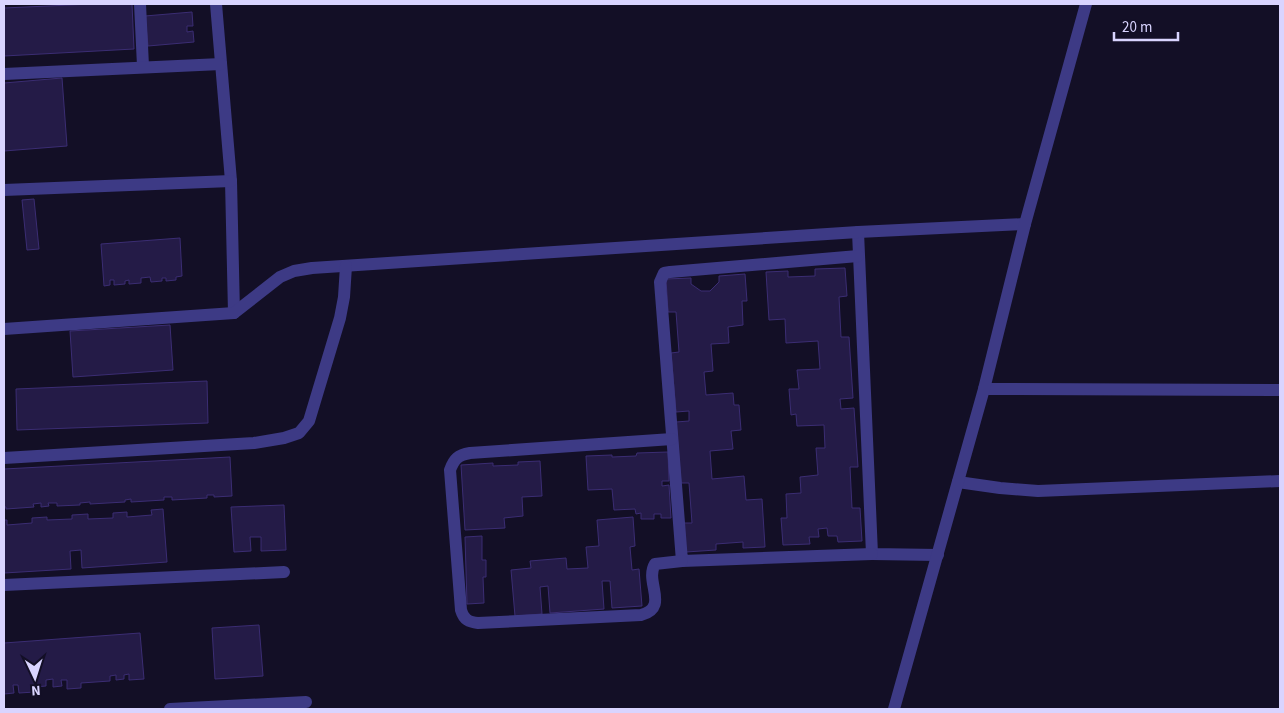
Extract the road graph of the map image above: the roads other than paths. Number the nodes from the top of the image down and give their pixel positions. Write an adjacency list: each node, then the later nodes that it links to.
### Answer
1 (140, 4): 5 (street)
2 (216, 4): 4 (street)
3 (1086, 4): 9 (street)
4 (221, 64): 5 (street); 7 (street)
5 (143, 66): 6 (street)
6 (4, 74)
7 (231, 181): 8 (street); 13 (street)
8 (4, 190)
9 (1026, 224): 10 (street); 15 (street)
10 (858, 232): 11 (street); 12 (street)
11 (858, 256): 17 (street); 21 (street)
12 (346, 266): 13 (street); 18 (street)
13 (234, 313): 14 (street)
14 (4, 329)
15 (984, 389): 16 (street); 20 (street)
16 (1280, 390)
17 (672, 440): 23 (street); 23 (street)
18 (4, 458)
19 (1280, 481): 20 (street)
20 (958, 482): 22 (street)
21 (872, 554): 22 (street); 23 (street)
22 (938, 555): 28 (street)
23 (682, 561)
24 (284, 572): 25 (street)
25 (4, 585)
26 (306, 702): 27 (street)
27 (170, 709)
28 (894, 709)

